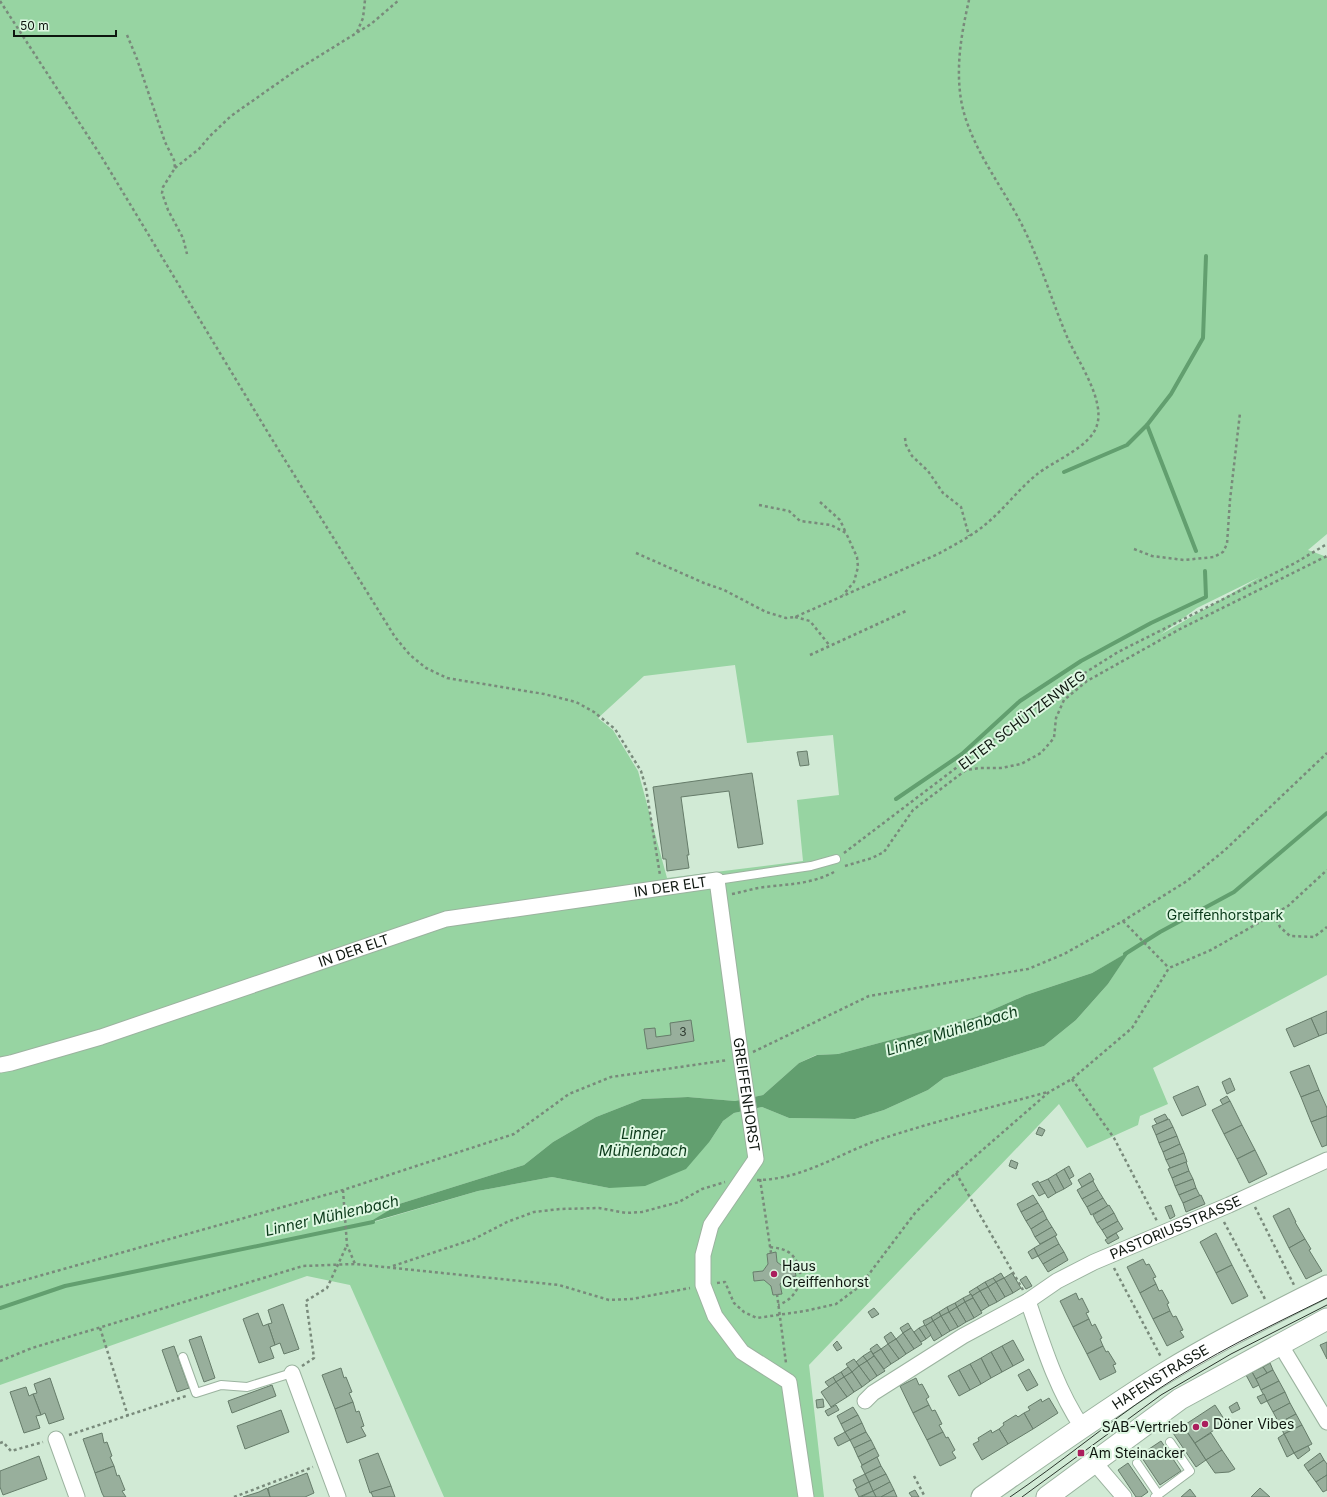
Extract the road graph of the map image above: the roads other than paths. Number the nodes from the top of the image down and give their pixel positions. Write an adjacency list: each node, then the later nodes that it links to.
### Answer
1 (836, 859): 2 (lane)
2 (717, 880): 3 (street, IN DER ELT); 21 (street, GREIFFENHORST)
3 (0, 1065)
4 (1327, 1160): 6 (street, PASTORIUSSTRASSE)
5 (1327, 1286): 13 (main road, HAFENSTRASSE)
6 (1028, 1301): 11 (street, PASTORIUSSTRASSE); 13 (street)
7 (1327, 1319): 8 (main road, HAFENSTRASSE)
8 (1280, 1344): 12 (street); 16 (main road, HAFENSTRASSE)
9 (183, 1357): 10 (lane)
10 (292, 1373): 20 (street)
11 (865, 1401)
12 (1327, 1422)
13 (1082, 1427): 22 (main road, HAFENSTRASSE)
14 (56, 1439): 19 (street)
15 (1170, 1442): 18 (lane)
16 (1094, 1462): 23 (main road, HAFENSTRASSE); 24 (street)
17 (1137, 1463): 18 (lane)
18 (1156, 1496)
19 (77, 1497)
20 (338, 1497)
21 (806, 1497)
22 (982, 1497)
23 (1047, 1497)
24 (1124, 1497)

